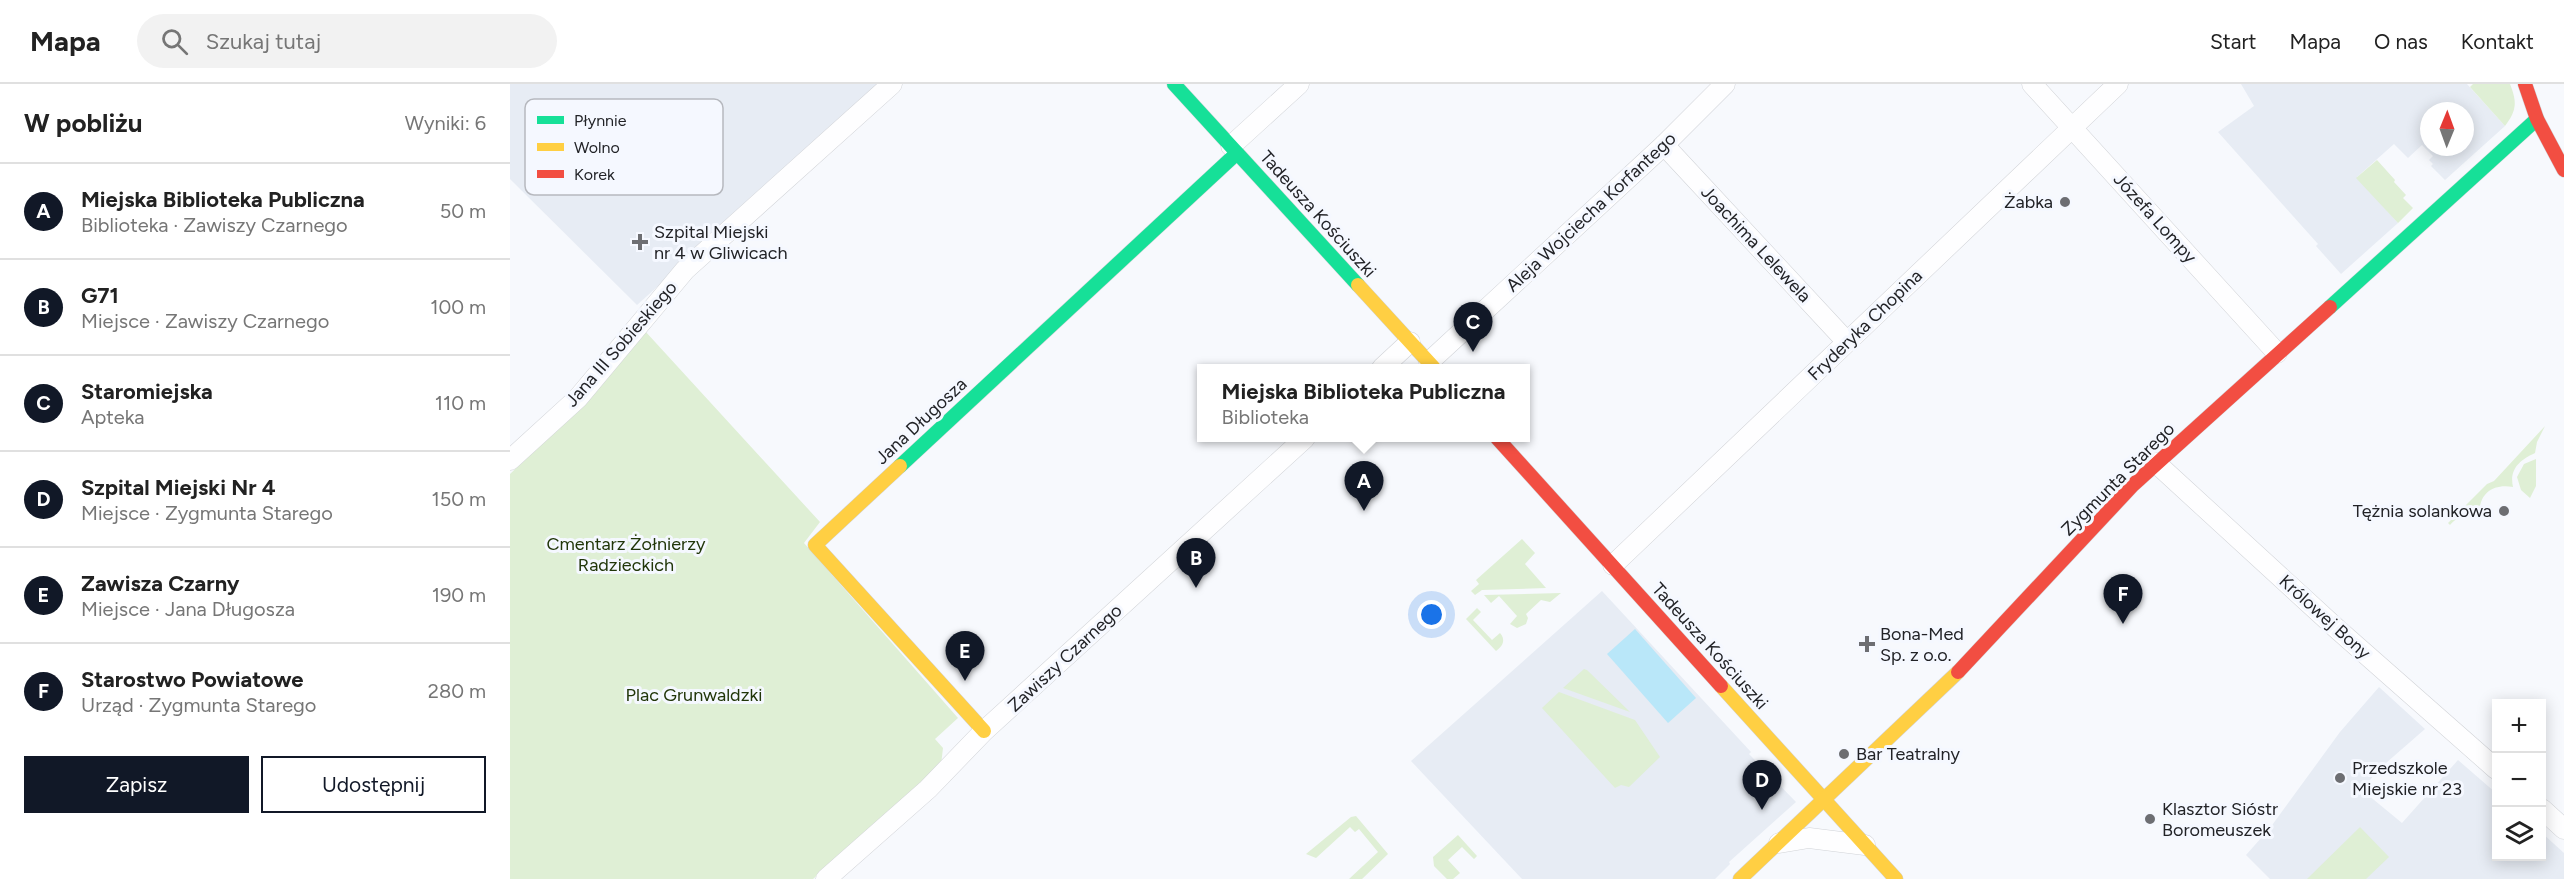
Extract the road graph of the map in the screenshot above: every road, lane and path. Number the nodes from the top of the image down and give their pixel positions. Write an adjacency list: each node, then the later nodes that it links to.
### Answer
1 (892, 84): 21 (street, Jana III Sobieskiego)
2 (1174, 84): 11 (street, Tadeusza Kościuszki)
3 (1299, 84): 11 (street)
4 (1725, 84): 10 (street, Aleja Wojciecha Korfantego)
5 (2032, 84): 9 (street, Józefa Lompy)
6 (2118, 84): 9 (street, Fryderyka Chopina)
7 (2525, 84): 8 (street)
8 (2537, 119): 12 (street); 15 (street, Zygmunta Starego)
9 (2073, 128): 14 (street, Fryderyka Chopina); 15 (street, Józefa Lompy)
10 (1664, 145): 14 (street, Joachima Lelewela); 18 (street, Aleja Wojciecha Korfantego)
11 (1234, 149): 13 (street, Tadeusza Kościuszki); 24 (street, Jana Długosza)
12 (2564, 170)
13 (1410, 342): 16 (street); 17 (street, Tadeusza Kościuszki)
14 (1847, 342): 23 (street, Fryderyka Chopina)
15 (2277, 353): 22 (street, Zygmunta Starego)
16 (1387, 364)
17 (1430, 364)
18 (1432, 364)
19 (1301, 442): 24 (street, Zawiszy Czarnego)
20 (1501, 442): 23 (street, Tadeusza Kościuszki)
21 (510, 460)
22 (2156, 463): 25 (street, Królowej Bony); 26 (street, Zygmunta Starego)
23 (1613, 565): 26 (street, Tadeusza Kościuszki)
24 (984, 731): 31 (street, Zawiszy Czarnego)
25 (2492, 765)
26 (1824, 801): 29 (street, Zygmunta Starego); 30 (street, Tadeusza Kościuszki)
27 (2546, 813): 28 (street)
28 (2564, 829)
29 (1779, 843): 30 (street); 32 (street, Zygmunta Starego)
30 (1865, 845): 33 (street, Tadeusza Kościuszki)
31 (826, 879)
32 (1740, 879)
33 (1896, 879)

